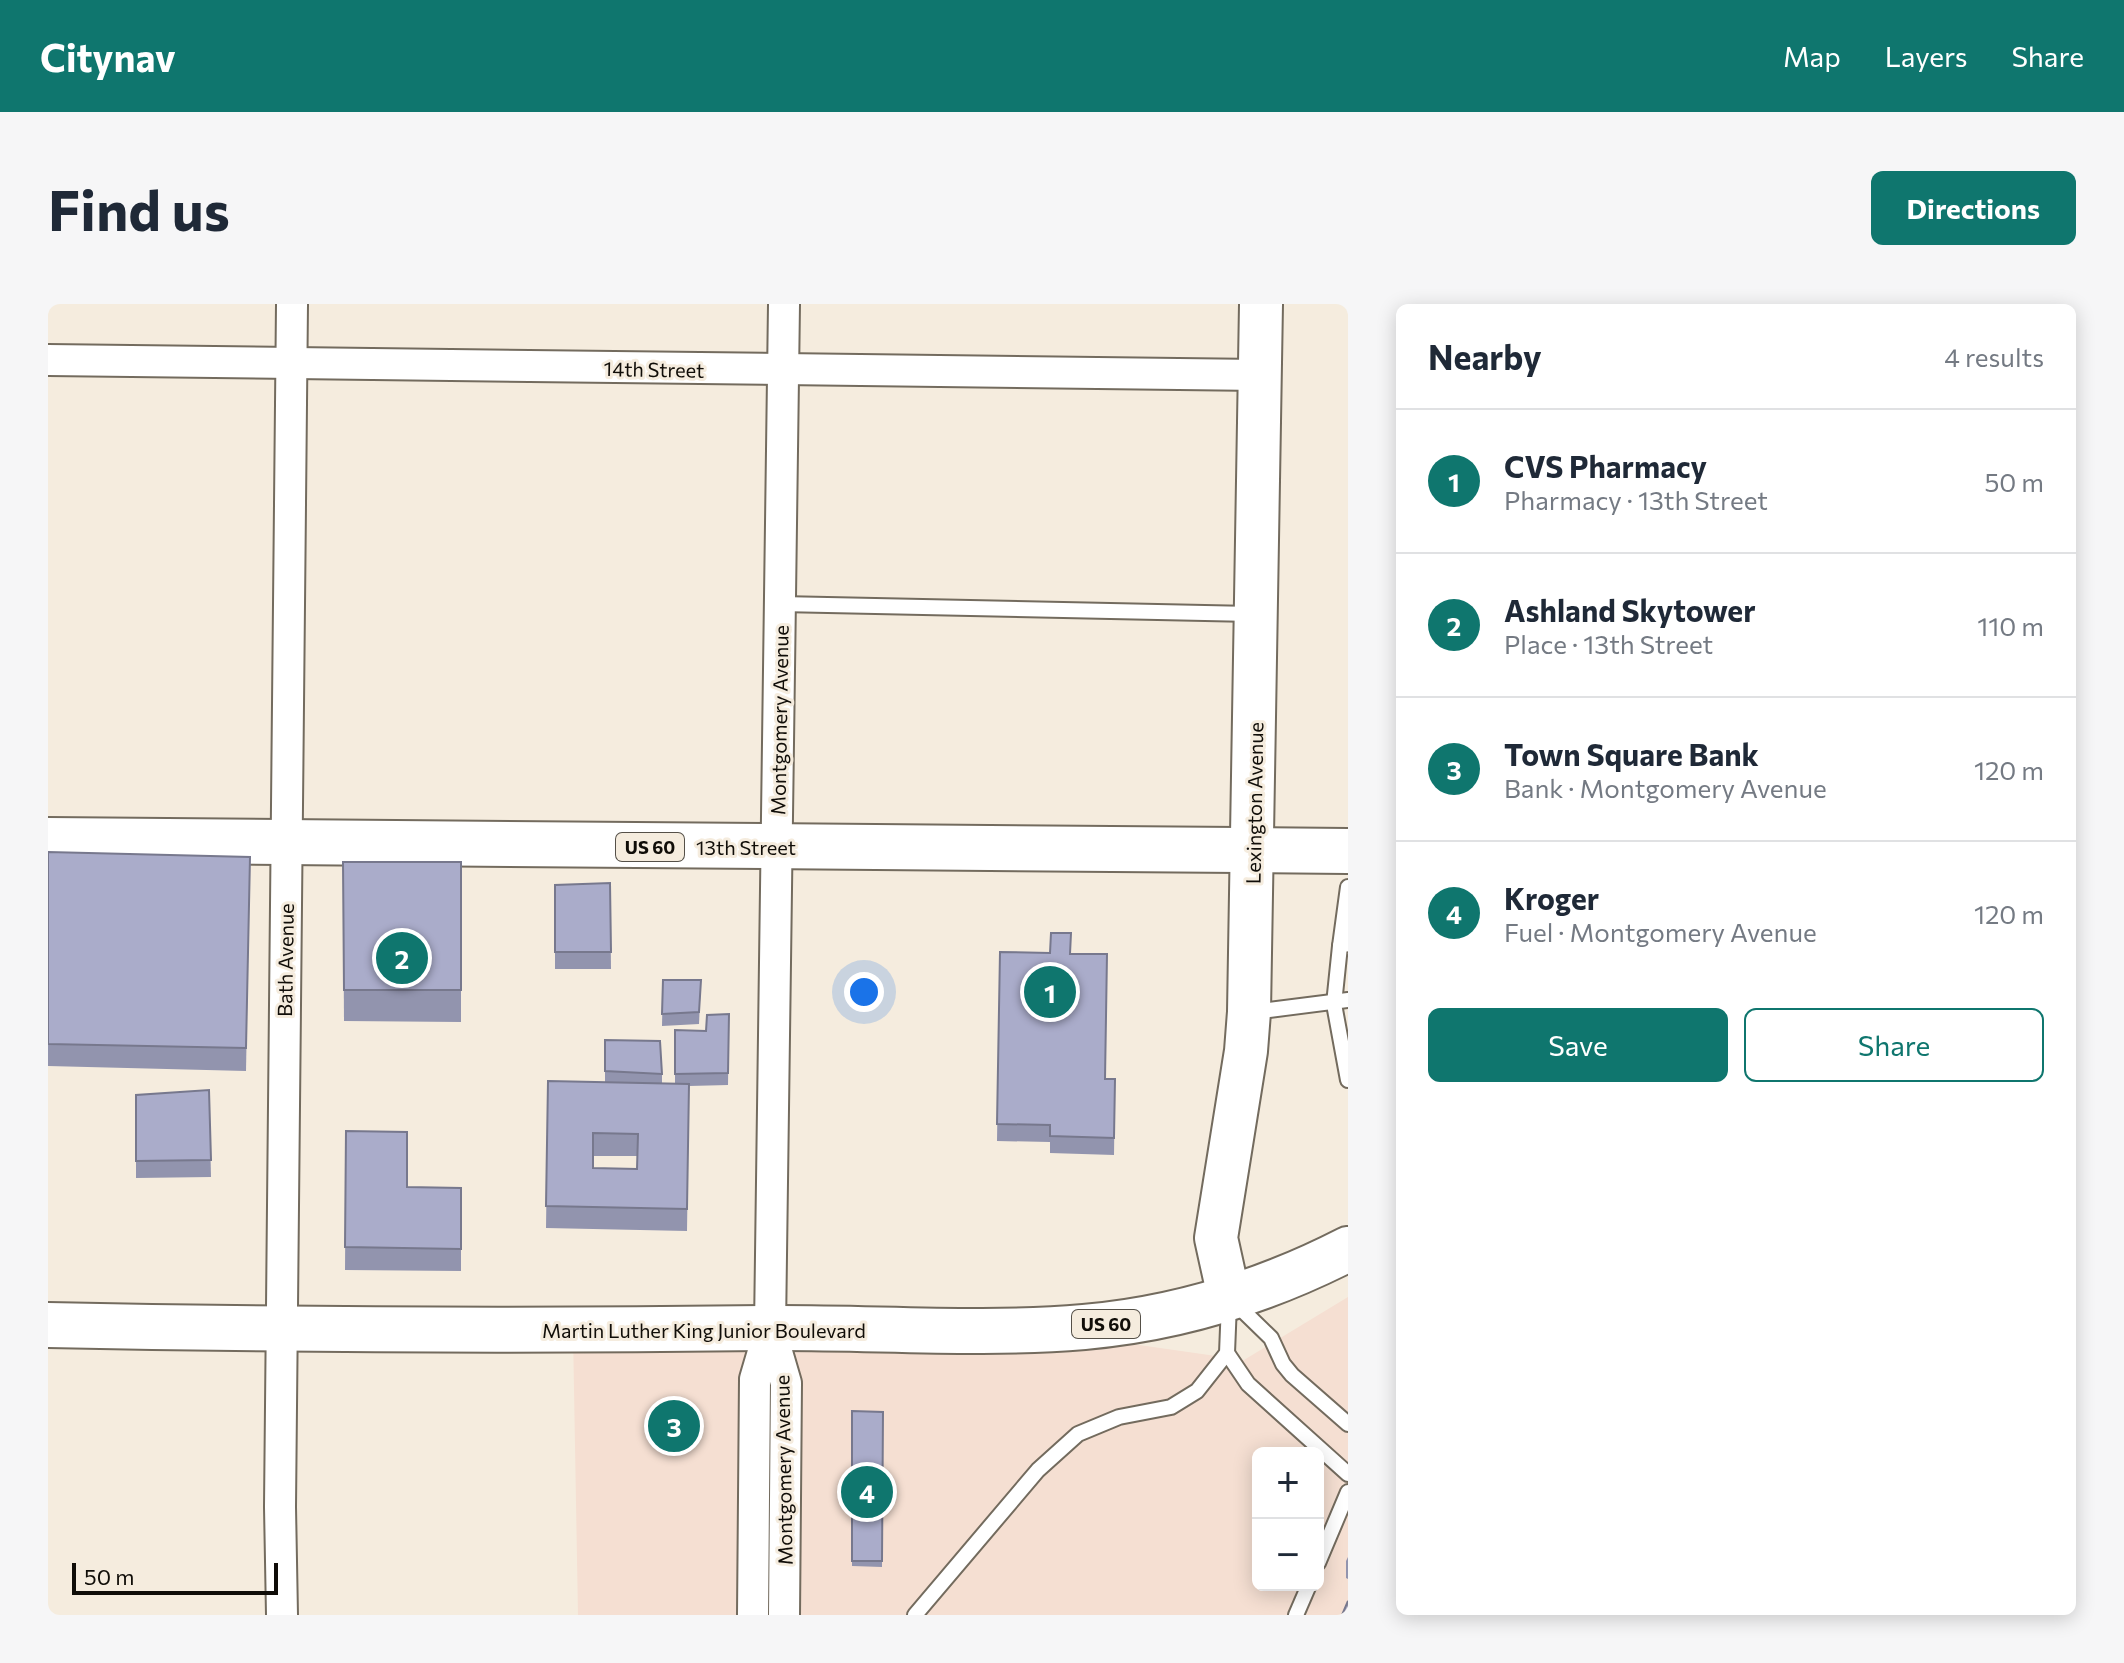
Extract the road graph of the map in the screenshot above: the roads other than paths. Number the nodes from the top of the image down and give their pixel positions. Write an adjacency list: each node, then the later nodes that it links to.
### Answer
1 (292, 304): 5 (street, Bath Avenue)
2 (784, 304): 6 (street, Montgomery Avenue)
3 (1261, 304): 7 (street, Lexington Avenue)
4 (48, 360): 5 (street, 14th Street)
5 (292, 363): 6 (street, 14th Street); 11 (street, Bath Avenue)
6 (783, 372): 7 (street, 14th Street); 8 (street, Montgomery Avenue)
7 (1260, 375): 9 (street, Lexington Avenue)
8 (780, 604): 9 (lane); 12 (street, Montgomery Avenue)
9 (1258, 614): 13 (street, Lexington Avenue)
10 (48, 840): 11 (main road, 13th Street / US 60)
11 (287, 844): 12 (main road, 13th Street / US 60); 25 (street, Bath Avenue)
12 (777, 848): 13 (main road, 13th Street / US 60); 24 (street, Montgomery Avenue)
13 (1253, 851): 14 (main road, 13th Street / US 60); 18 (street, Lexington Avenue)
14 (1348, 851)
15 (1348, 887): 16 (lane)
16 (1344, 945): 17 (lane)
17 (1341, 1002): 18 (lane); 19 (lane)
18 (1249, 1012): 22 (street, Lexington Avenue)
19 (1345, 1050): 20 (lane)
20 (1348, 1080)
21 (1348, 1249): 22 (main road, Martin Luther King Junior Boulevard / US 60)
22 (1229, 1297): 24 (main road, Martin Luther King Junior Boulevard / US 60); 26 (lane); 27 (lane)
23 (48, 1325): 25 (main road, Martin Luther King Junior Boulevard / US 60)
24 (770, 1328): 25 (main road, Martin Luther King Junior Boulevard / US 60); 33 (street, Montgomery Avenue); 34 (street, Montgomery Avenue)
25 (282, 1329): 32 (street, Bath Avenue)
26 (1227, 1353): 28 (lane); 35 (lane)
27 (1348, 1424)
28 (1348, 1474)
29 (1348, 1492): 30 (lane)
30 (1324, 1549)
31 (1306, 1591): 36 (lane)
32 (282, 1615)
33 (753, 1615)
34 (784, 1615)
35 (915, 1615)
36 (1296, 1615)

